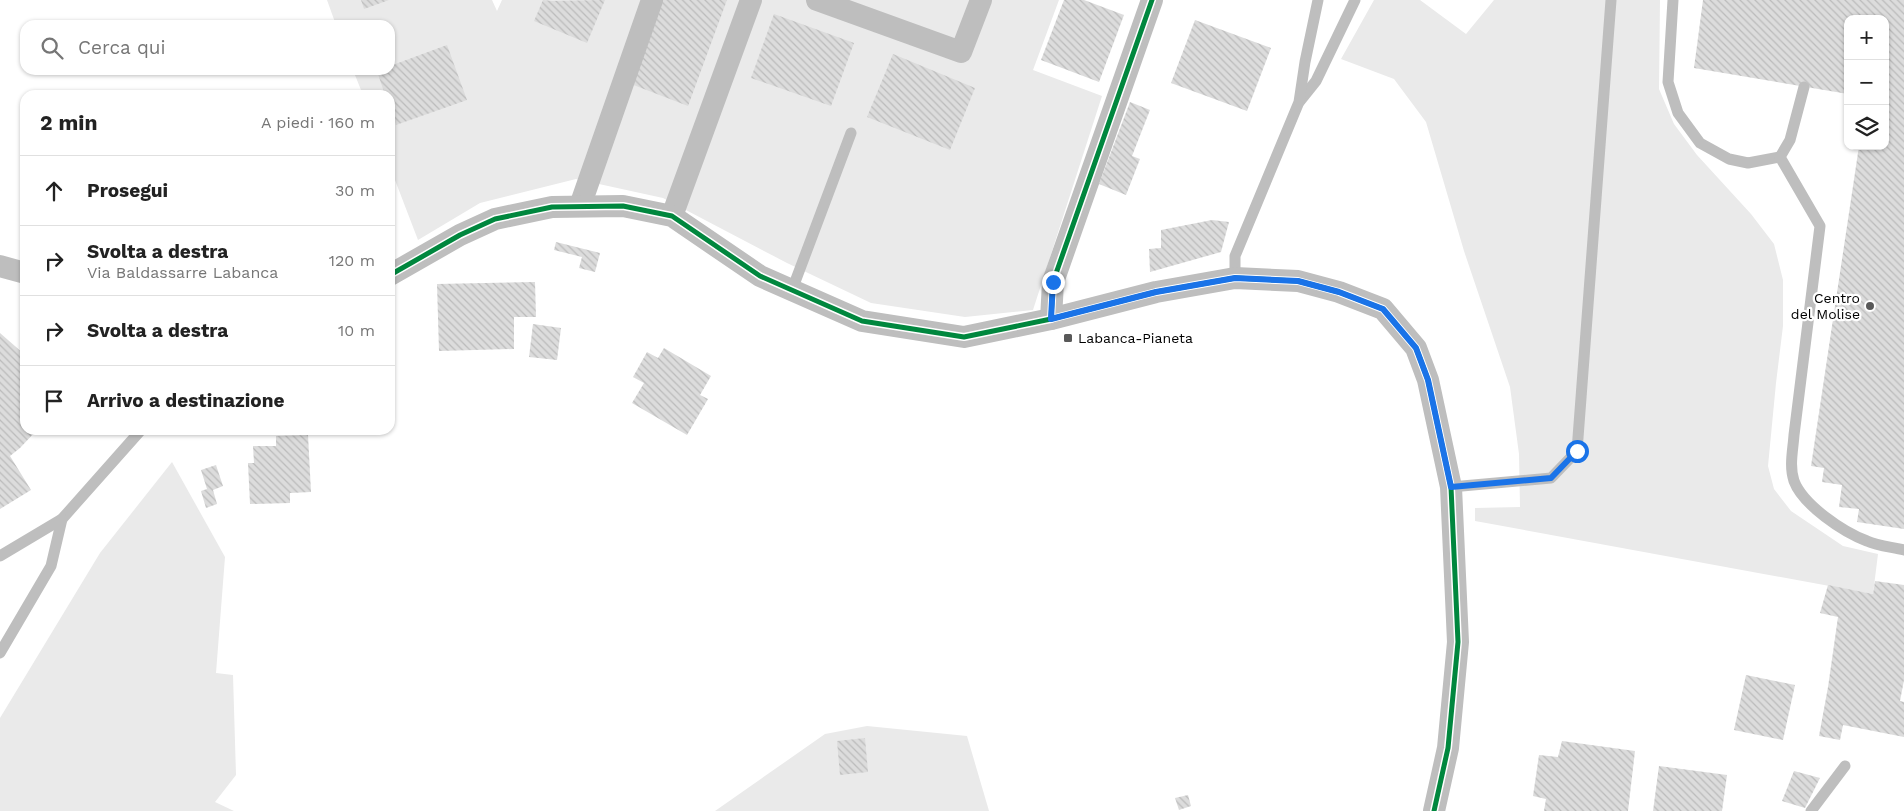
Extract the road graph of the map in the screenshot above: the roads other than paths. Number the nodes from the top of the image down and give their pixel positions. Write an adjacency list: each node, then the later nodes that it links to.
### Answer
1 (652, 0): 14 (street)
2 (751, 0): 15 (street)
3 (817, 0): 4 (street)
4 (981, 0)
5 (1152, 0): 21 (street)
6 (1318, 0): 11 (lane)
7 (1355, 0): 11 (lane)
8 (1611, 0): 23 (lane)
9 (1673, 0): 13 (lane)
10 (1804, 87): 13 (lane)
11 (1298, 102): 19 (lane)
12 (851, 133): 20 (lane)
13 (1780, 157): 25 (lane)
14 (580, 206): 15 (street); 18 (street)
15 (672, 216): 20 (street)
16 (0, 266): 17 (street)
17 (20, 272)
18 (395, 272)
19 (1235, 278): 21 (street); 23 (street)
20 (792, 290): 21 (street)
21 (1051, 319)
22 (137, 435): 24 (lane)
23 (1451, 487): 29 (street)
24 (62, 518): 26 (lane); 27 (lane)
25 (1904, 550)
26 (0, 556)
27 (0, 653)
28 (1845, 766): 30 (lane)
29 (1434, 811)
30 (1811, 811)

